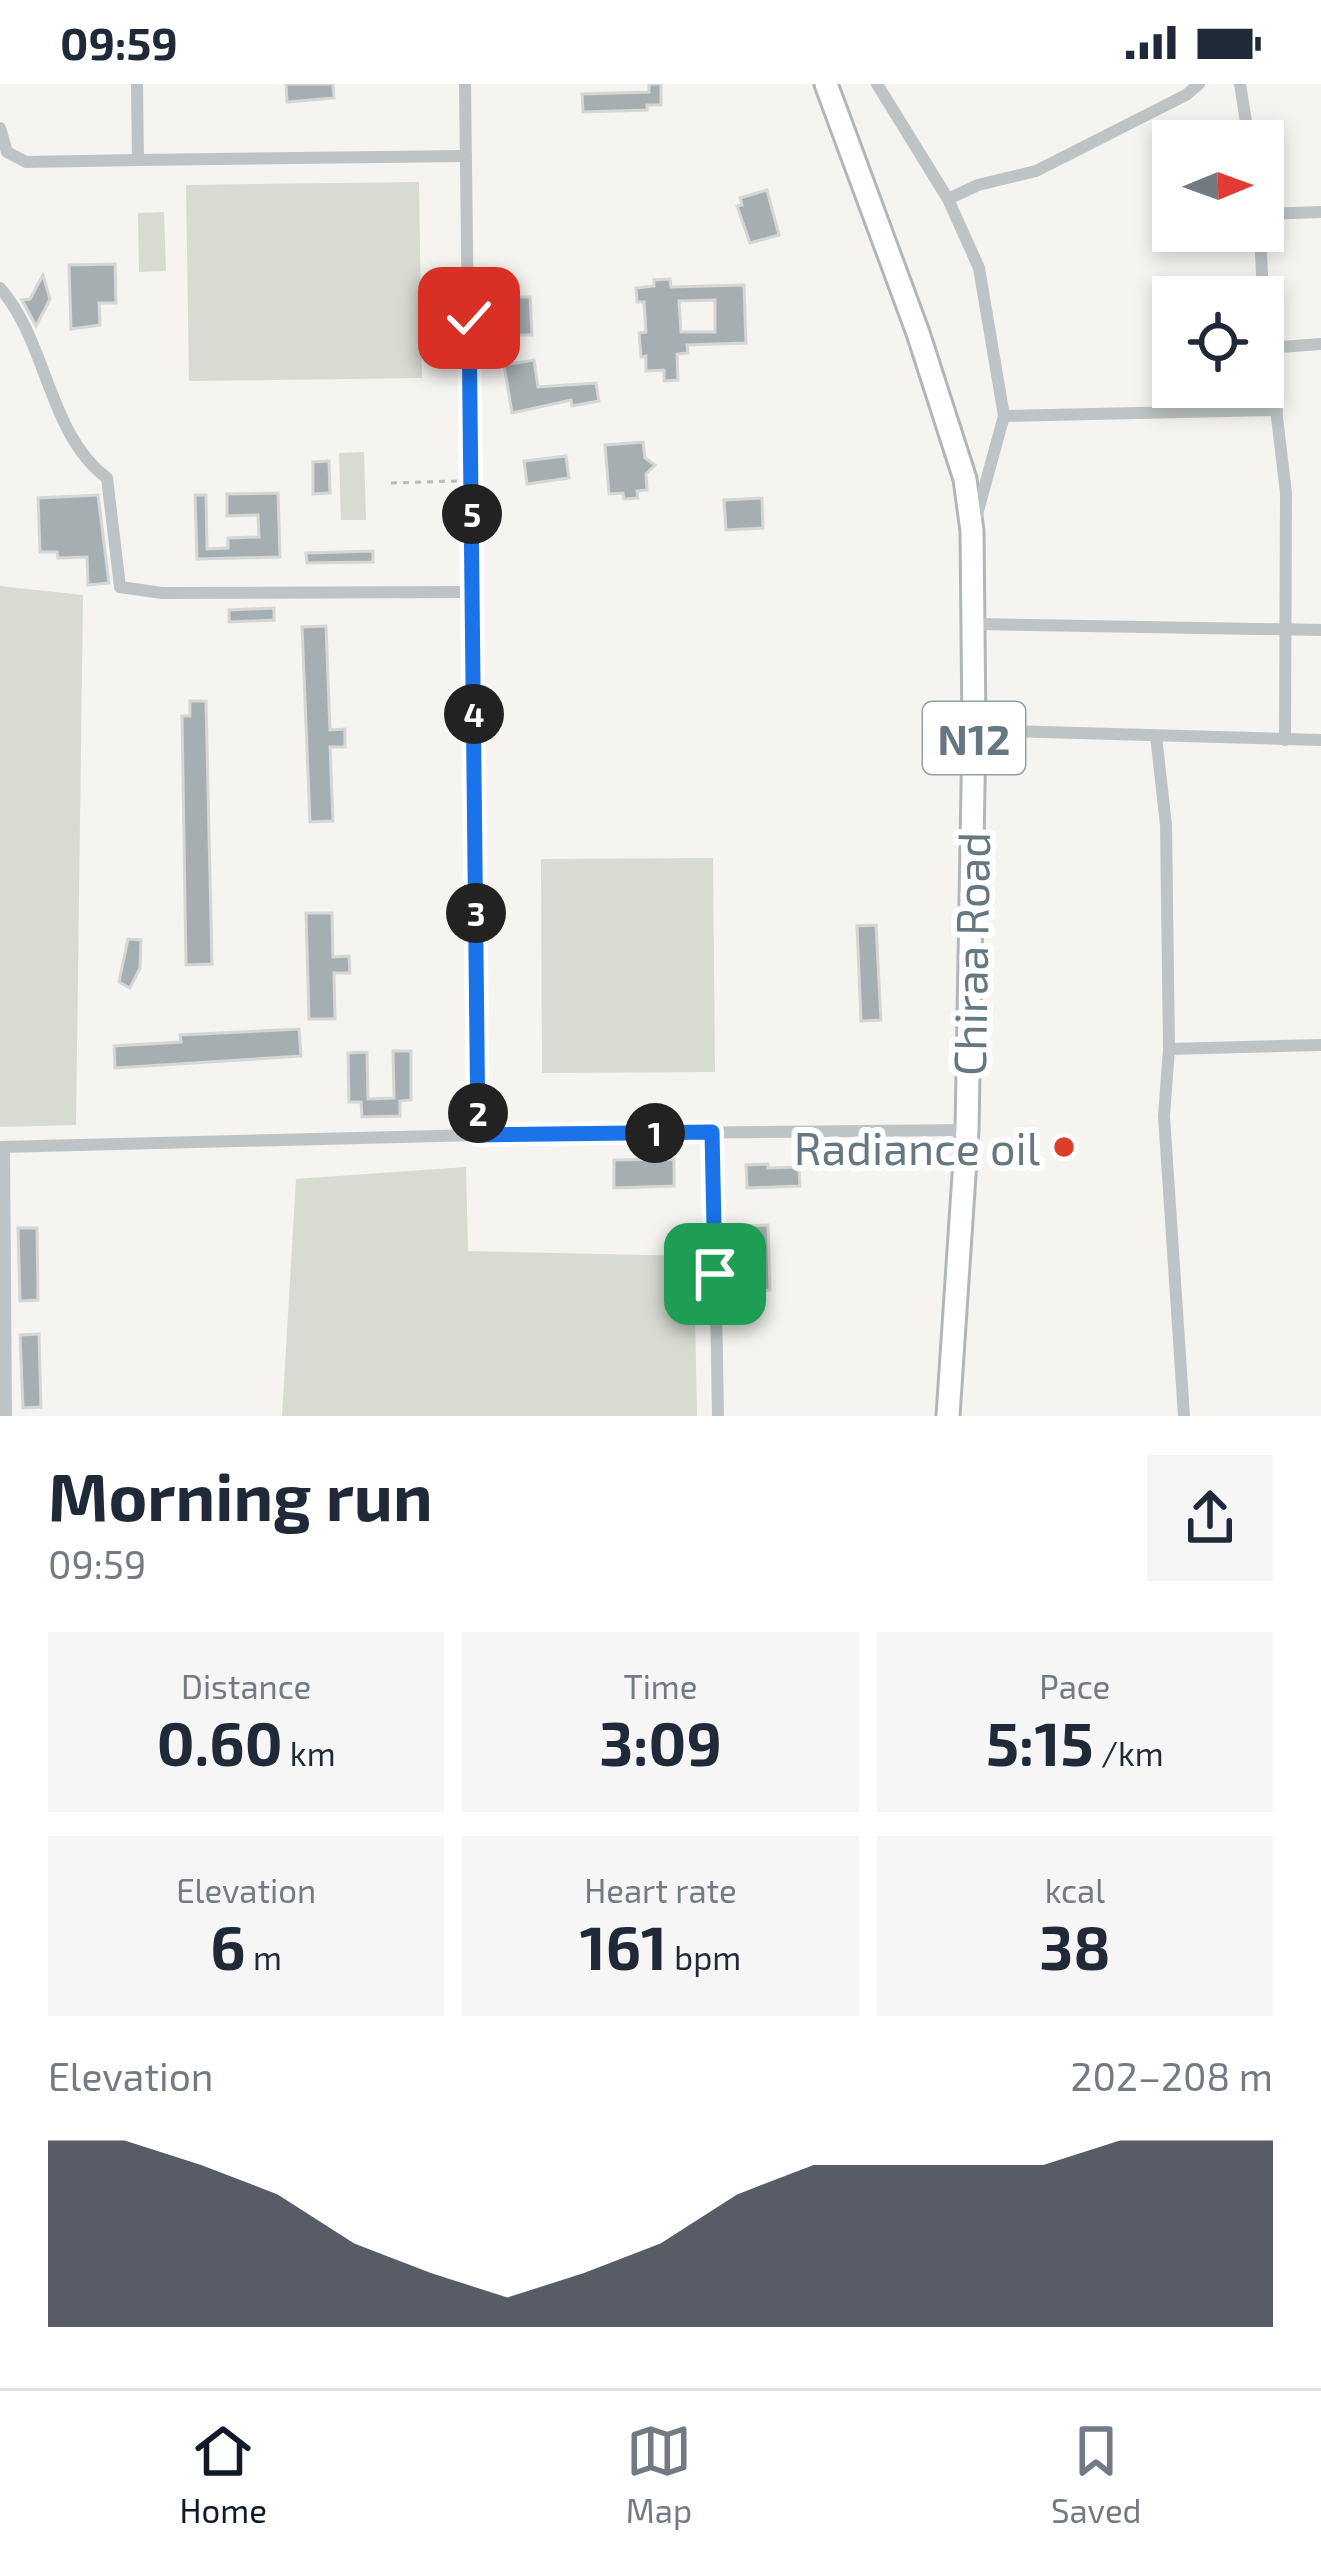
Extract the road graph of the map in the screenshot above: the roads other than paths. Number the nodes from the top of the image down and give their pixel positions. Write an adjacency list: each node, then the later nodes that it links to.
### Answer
1 (137, 84): 10 (street)
2 (465, 84): 9 (street)
3 (826, 84): 19 (highway, Chiraa Road / N12)
4 (877, 84): 11 (street)
5 (1199, 84): 11 (street)
6 (1240, 84): 7 (street)
7 (1246, 120)
8 (0, 128): 10 (street)
9 (466, 156): 10 (street); 20 (street)
10 (138, 160)
11 (948, 199): 18 (street)
12 (1321, 212): 13 (street)
13 (1284, 213)
14 (0, 287): 20 (street)
15 (1321, 344): 16 (street)
16 (1284, 347)
17 (1277, 410): 18 (street); 22 (street)
18 (1004, 416): 19 (street)
19 (972, 530): 21 (highway, Chiraa Road / N12)
20 (473, 592): 32 (street)
21 (975, 624): 22 (street); 24 (highway, Chiraa Road / N12)
22 (1287, 630): 23 (street); 26 (street)
23 (1321, 630)
24 (974, 730): 25 (street); 30 (highway, Chiraa Road / N12)
25 (1156, 736): 26 (street); 29 (street)
26 (1285, 740): 27 (street)
27 (1321, 740)
28 (1321, 1045): 29 (street)
29 (1169, 1049): 37 (street)
30 (967, 1130): 31 (street); 36 (highway, Chiraa Road / N12)
31 (712, 1132): 32 (street); 35 (street)
32 (478, 1135): 33 (street)
33 (2, 1147): 34 (street)
34 (6, 1416)
35 (718, 1416)
36 (948, 1416)
37 (1184, 1416)

